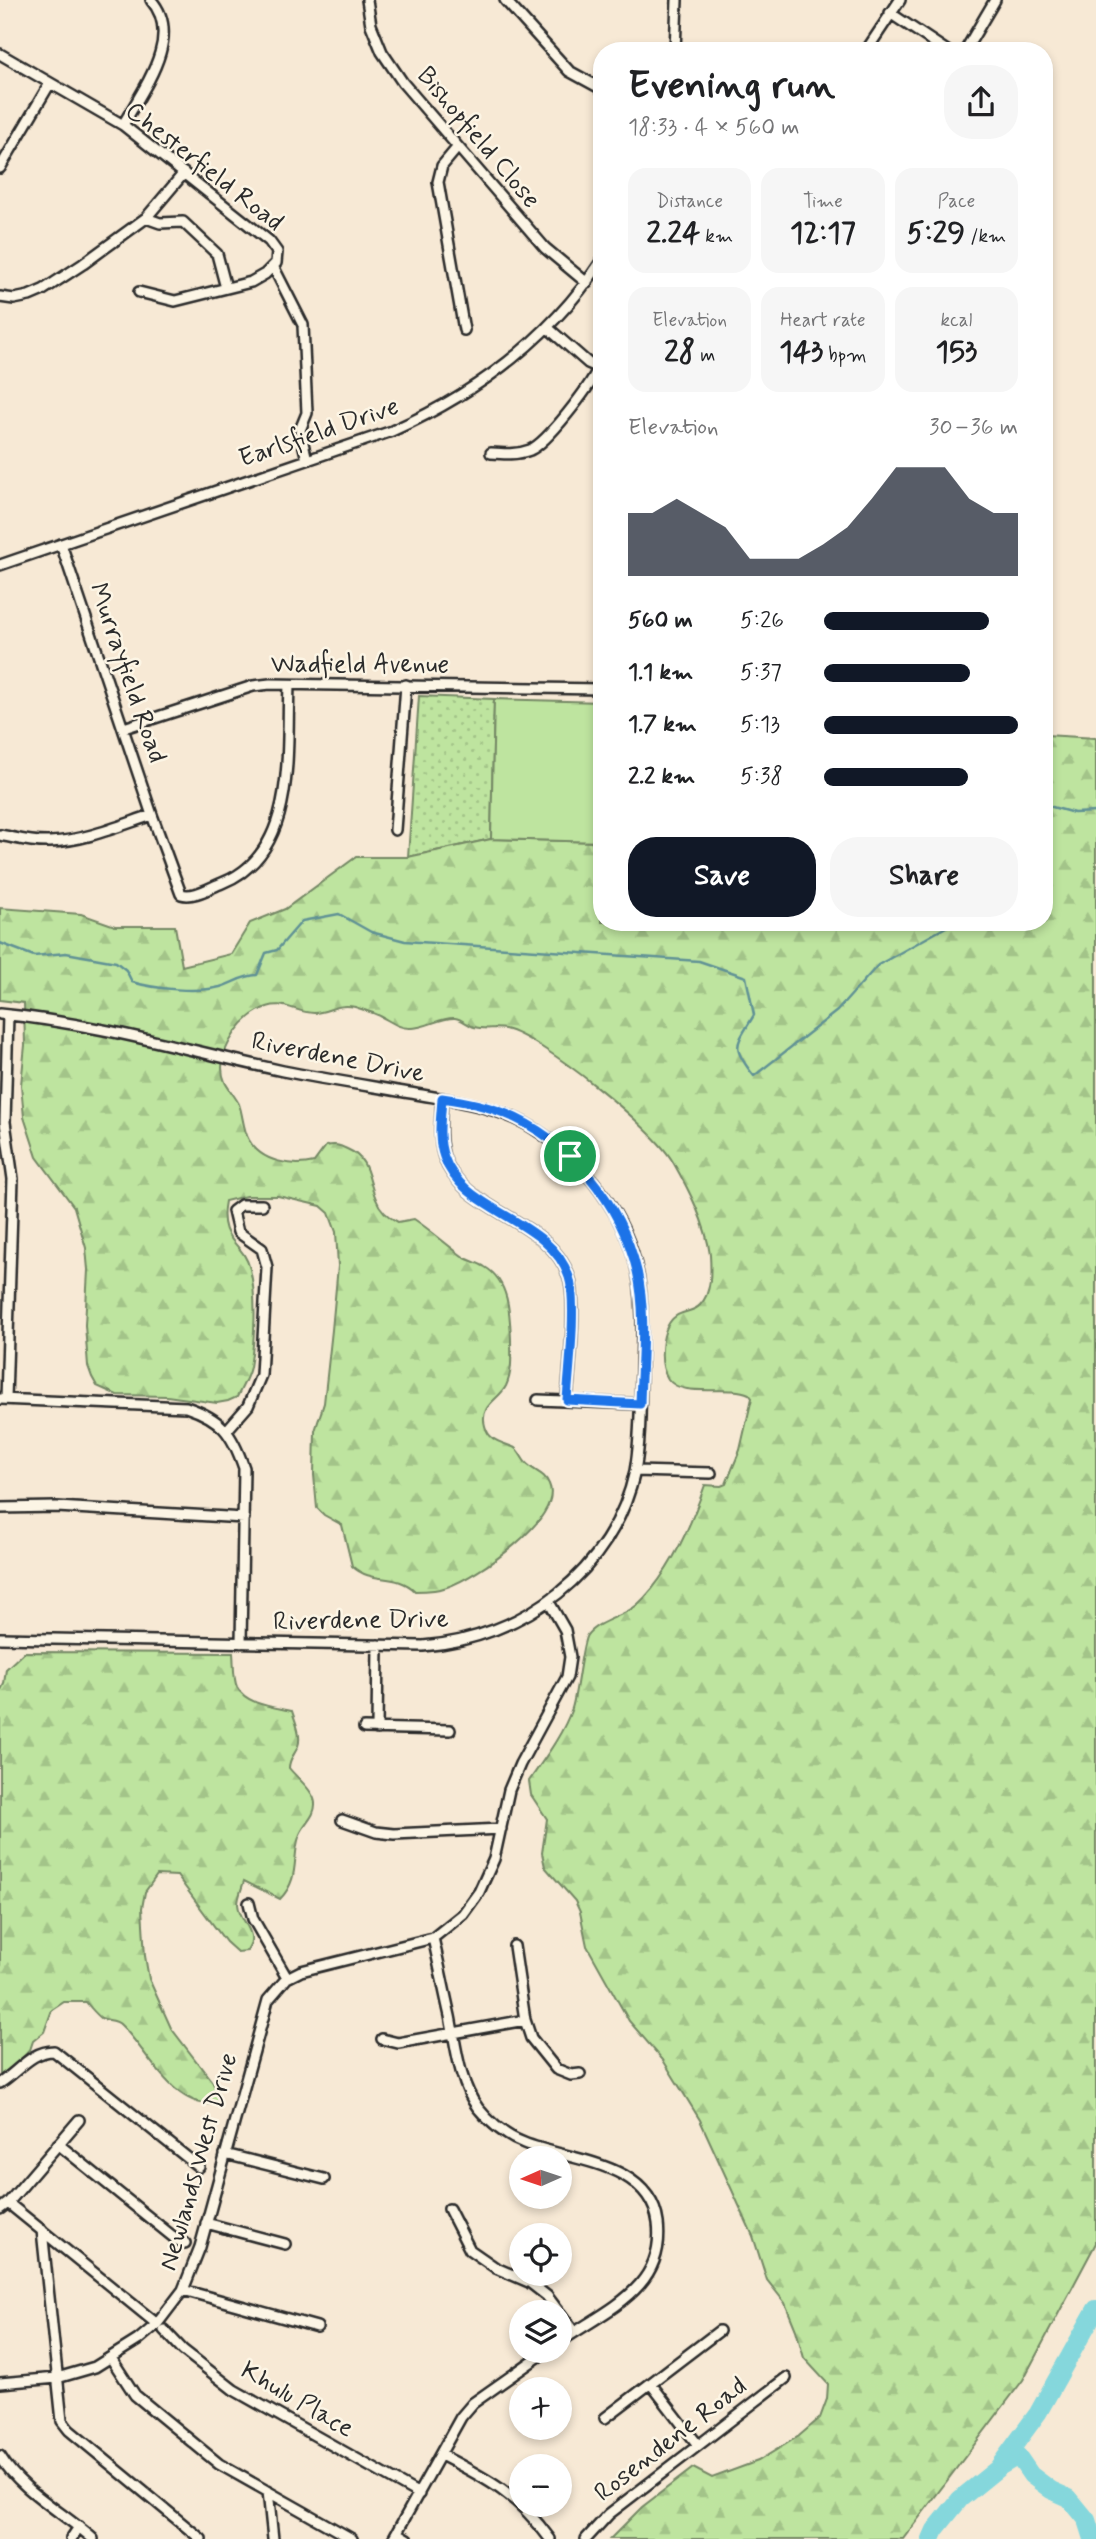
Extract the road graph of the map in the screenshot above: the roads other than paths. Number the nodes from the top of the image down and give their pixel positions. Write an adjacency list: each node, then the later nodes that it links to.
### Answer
1 (151, 0): 15 (street)
2 (367, 0): 16 (street, Bishopfield Close)
3 (505, 0): 13 (street)
4 (677, 0): 8 (street)
5 (900, 0): 7 (street)
6 (995, 0): 11 (street)
7 (890, 13): 9 (street); 10 (street)
8 (675, 42)
9 (872, 42)
10 (934, 42)
11 (970, 42)
12 (0, 54): 14 (street, Chesterfield Road)
13 (593, 84)
14 (49, 85): 15 (street, Chesterfield Road); 17 (street)
15 (123, 125): 18 (street, Chesterfield Road)
16 (457, 148): 22 (street, Bishopfield Close); 27 (street)
17 (0, 168)
18 (184, 173): 19 (street); 20 (street, Chesterfield Road)
19 (146, 218): 23 (street); 25 (street)
20 (273, 266): 23 (street, Chesterfield Road); 31 (street)
21 (593, 274): 22 (street, Earlsfield Drive)
22 (587, 283): 26 (street, Earlsfield Drive)
23 (226, 288): 24 (street, Chesterfield Road)
24 (139, 292)
25 (0, 297)
26 (548, 328): 28 (street); 31 (street, Earlsfield Drive)
27 (464, 330)
28 (593, 366)
29 (593, 379): 30 (street)
30 (491, 453)
31 (307, 460): 32 (street, Earlsfield Drive)
32 (61, 544): 33 (street, Earlsfield Drive); 37 (street, Murrayfield Road)
33 (0, 565)
34 (407, 685): 35 (street, Wadfield Avenue); 36 (street, Wadfield Avenue); 39 (street)
35 (289, 686): 37 (street, Wadfield Avenue); 38 (street, Murrayfield Road)
36 (593, 689)
37 (124, 728): 38 (street, Murrayfield Road)
38 (152, 815): 40 (street)
39 (395, 830)
40 (0, 835)
41 (4, 1014): 42 (street, Riverdene Drive); 44 (street)
42 (442, 1098): 47 (street); 48 (street, Riverdene Drive)
43 (262, 1205): 49 (street)
44 (5, 1280): 45 (street)
45 (3, 1399): 49 (street)
46 (538, 1400): 47 (street)
47 (567, 1400): 48 (street)
48 (640, 1404): 50 (street, Riverdene Drive)
49 (227, 1430): 53 (street)
50 (635, 1471): 51 (street); 54 (street, Riverdene Drive)
51 (711, 1473)
52 (0, 1507): 53 (street)
53 (244, 1518): 56 (street)
54 (549, 1602): 57 (street, Riverdene Drive); 62 (street)
55 (0, 1638): 56 (street, Riverdene Drive)
56 (241, 1643): 57 (street, Riverdene Drive)
57 (378, 1645): 59 (street)
58 (364, 1728): 59 (street)
59 (377, 1729): 60 (street)
60 (450, 1730)
61 (342, 1820): 62 (street)
62 (500, 1829): 64 (street)
63 (248, 1903): 66 (street)
64 (433, 1938): 66 (street); 68 (street)
65 (513, 1946): 67 (street)
66 (287, 1978): 74 (street, Newlands West Drive)
67 (525, 2020): 68 (street); 70 (street)
68 (453, 2033): 69 (street); 89 (street)
69 (382, 2039)
70 (580, 2074)
71 (0, 2082): 75 (street)
72 (79, 2120): 73 (street)
73 (58, 2144): 77 (street); 81 (street)
74 (225, 2154): 76 (street); 79 (street, Newlands West Drive)
75 (199, 2167)
76 (324, 2179)
77 (4, 2206): 80 (street, Khulu Place)
78 (449, 2209): 84 (street)
79 (206, 2223): 82 (street); 83 (street, Newlands West Drive)
80 (41, 2230): 85 (street, Khulu Place); 92 (street)
81 (185, 2243)
82 (285, 2244)
83 (183, 2290): 85 (street, Newlands West Drive); 86 (street)
84 (549, 2300)
85 (160, 2327): 90 (street, Newlands West Drive); 101 (street, Khulu Place)
86 (317, 2327)
87 (572, 2329): 89 (street)
88 (719, 2331): 95 (street)
89 (574, 2332)
90 (111, 2358): 92 (street, Newlands West Drive); 100 (street)
91 (530, 2363): 98 (street)
92 (57, 2378): 94 (street, Newlands West Drive); 106 (street)
93 (786, 2378): 97 (street, Rosendene Road)
94 (0, 2383)
95 (651, 2384): 96 (street); 97 (street)
96 (605, 2418)
97 (698, 2445): 111 (street, Rosendene Road)
98 (441, 2455): 101 (street); 110 (street)
99 (0, 2456): 102 (street)
100 (268, 2491): 107 (street); 108 (street)
101 (419, 2494): 103 (street)
102 (79, 2526): 104 (street); 105 (street)
103 (395, 2536): 109 (street)
104 (71, 2539)
105 (93, 2539)
106 (201, 2539)
107 (273, 2539)
108 (352, 2539)
109 (407, 2539)
110 (550, 2539)
111 (586, 2539)

